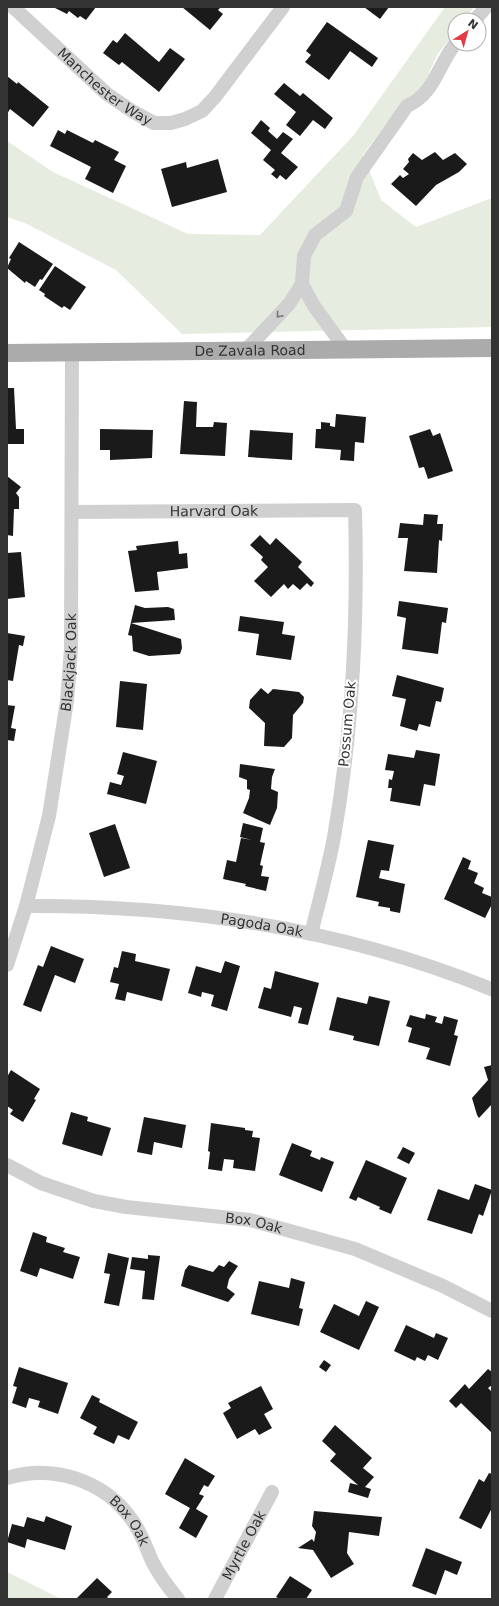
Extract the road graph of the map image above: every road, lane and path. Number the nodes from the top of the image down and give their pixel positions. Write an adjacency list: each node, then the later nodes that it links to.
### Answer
1 (12, 7): 2 (street, Manchester Way)
2 (283, 7)
3 (450, 52): 4 (street)
4 (302, 284): 6 (street); 7 (street, one-way to 7)
5 (492, 348): 6 (main road, De Zavala Road)
6 (346, 350): 7 (main road, De Zavala Road)
7 (245, 351): 8 (main road, De Zavala Road)
8 (72, 352): 9 (main road, De Zavala Road); 11 (street, Blackjack Oak)
9 (7, 353)
10 (355, 510): 11 (street, Harvard Oak); 13 (street, Possum Oak)
11 (72, 512): 12 (street, Blackjack Oak)
12 (26, 906): 13 (street, Pagoda Oak); 14 (street, Blackjack Oak)
13 (311, 934): 15 (street, Pagoda Oak)
14 (7, 965)
15 (491, 989)
16 (7, 1165): 17 (street, Box Oak)
17 (492, 1311)
18 (7, 1478): 20 (street, Box Oak)
19 (272, 1492): 21 (street, Myrtle Oak)
20 (178, 1599)
21 (215, 1599)

